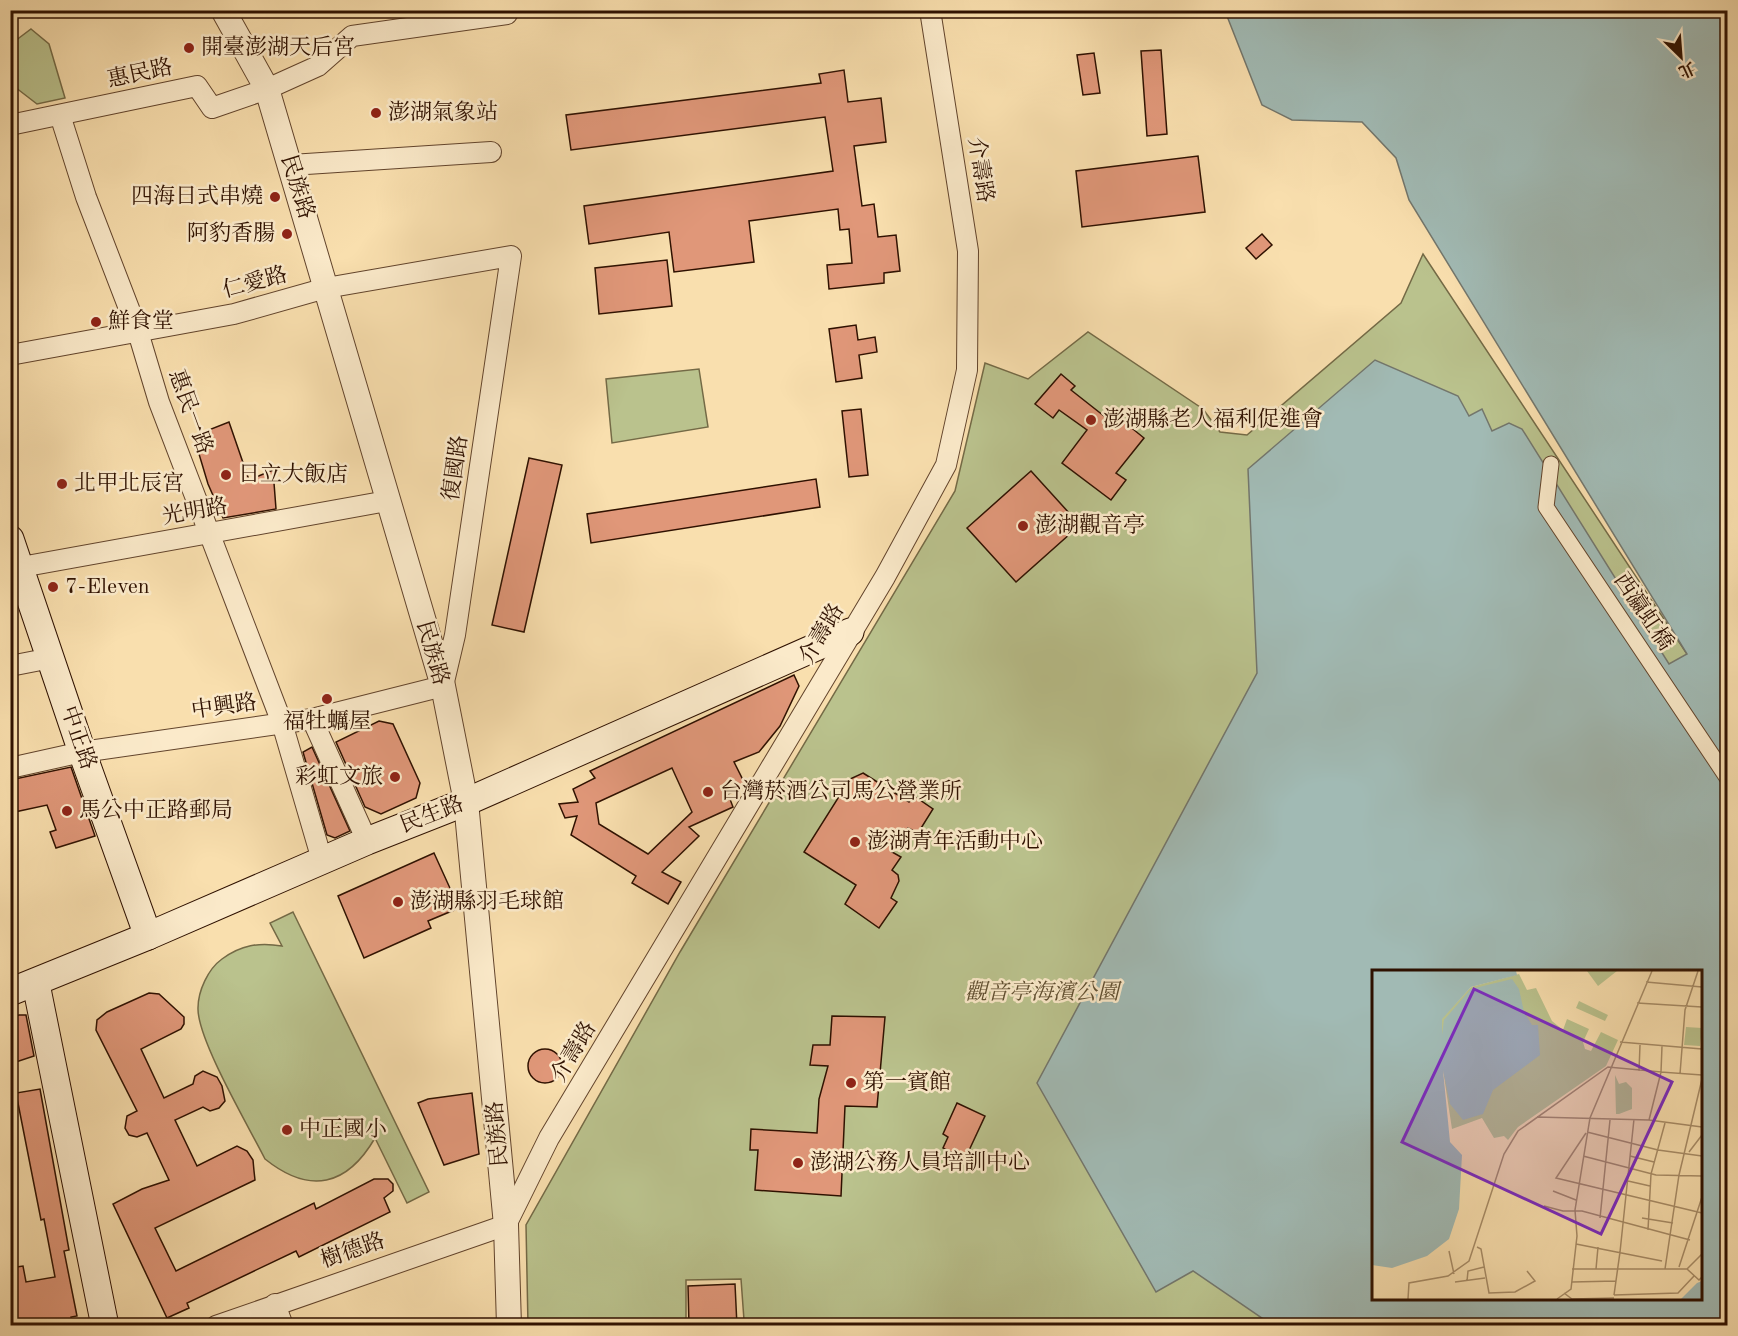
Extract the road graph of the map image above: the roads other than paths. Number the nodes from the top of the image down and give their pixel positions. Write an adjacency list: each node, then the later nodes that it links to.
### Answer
1 (223, 10): 4 (street, 民族路)
2 (930, 10): 18 (street, 介壽路)
3 (507, 14): 4 (street)
4 (267, 89): 5 (street, 惠民路); 8 (street, 民族路)
5 (60, 115): 6 (street, 惠民路); 11 (street, 惠民一路)
6 (10, 125)
7 (491, 152): 8 (street)
8 (291, 165): 10 (street, 民族路)
9 (511, 256): 10 (street, 仁愛路); 21 (street, 復國路)
10 (326, 288): 11 (street, 仁愛路); 14 (street, 民族路)
11 (138, 332): 12 (street, 仁愛路); 15 (street, 惠民一路)
12 (10, 355)
13 (1551, 464): 26 (street, 西瀛虹橋)
14 (387, 501): 15 (street, 光明路); 21 (street, 民族路)
15 (210, 534): 17 (street, 光明路); 23 (street, 惠民一路)
16 (10, 539): 17 (main road, 中正路)
17 (15, 567): 19 (main road, 中正路)
18 (850, 632): 27 (main road, 民生路); 33 (street, 介壽路)
19 (51, 658): 20 (street); 24 (main road, 中正路)
20 (10, 666)
21 (443, 686): 22 (street, 中興路); 27 (street, 民族路)
22 (312, 719): 23 (street, 中興路); 28 (street)
23 (282, 723): 24 (street, 中興路); 29 (street, 惠民一路)
24 (82, 752): 25 (street, 中興路); 30 (main road, 中正路)
25 (10, 768)
26 (1728, 779)
27 (466, 802): 28 (main road, 民生路); 33 (street, 民族路)
28 (367, 840): 29 (main road, 民生路)
29 (322, 860): 30 (main road, 民生路)
30 (148, 936): 31 (main road, 民生路)
31 (36, 984): 32 (main road, 民生路); 35 (main road)
32 (10, 992)
33 (506, 1225): 34 (street, 樹德路); 38 (street, 民族路)
34 (274, 1304): 36 (street, 樹德路); 37 (street)
35 (105, 1326)
36 (216, 1326)
37 (284, 1326)
38 (508, 1326)

